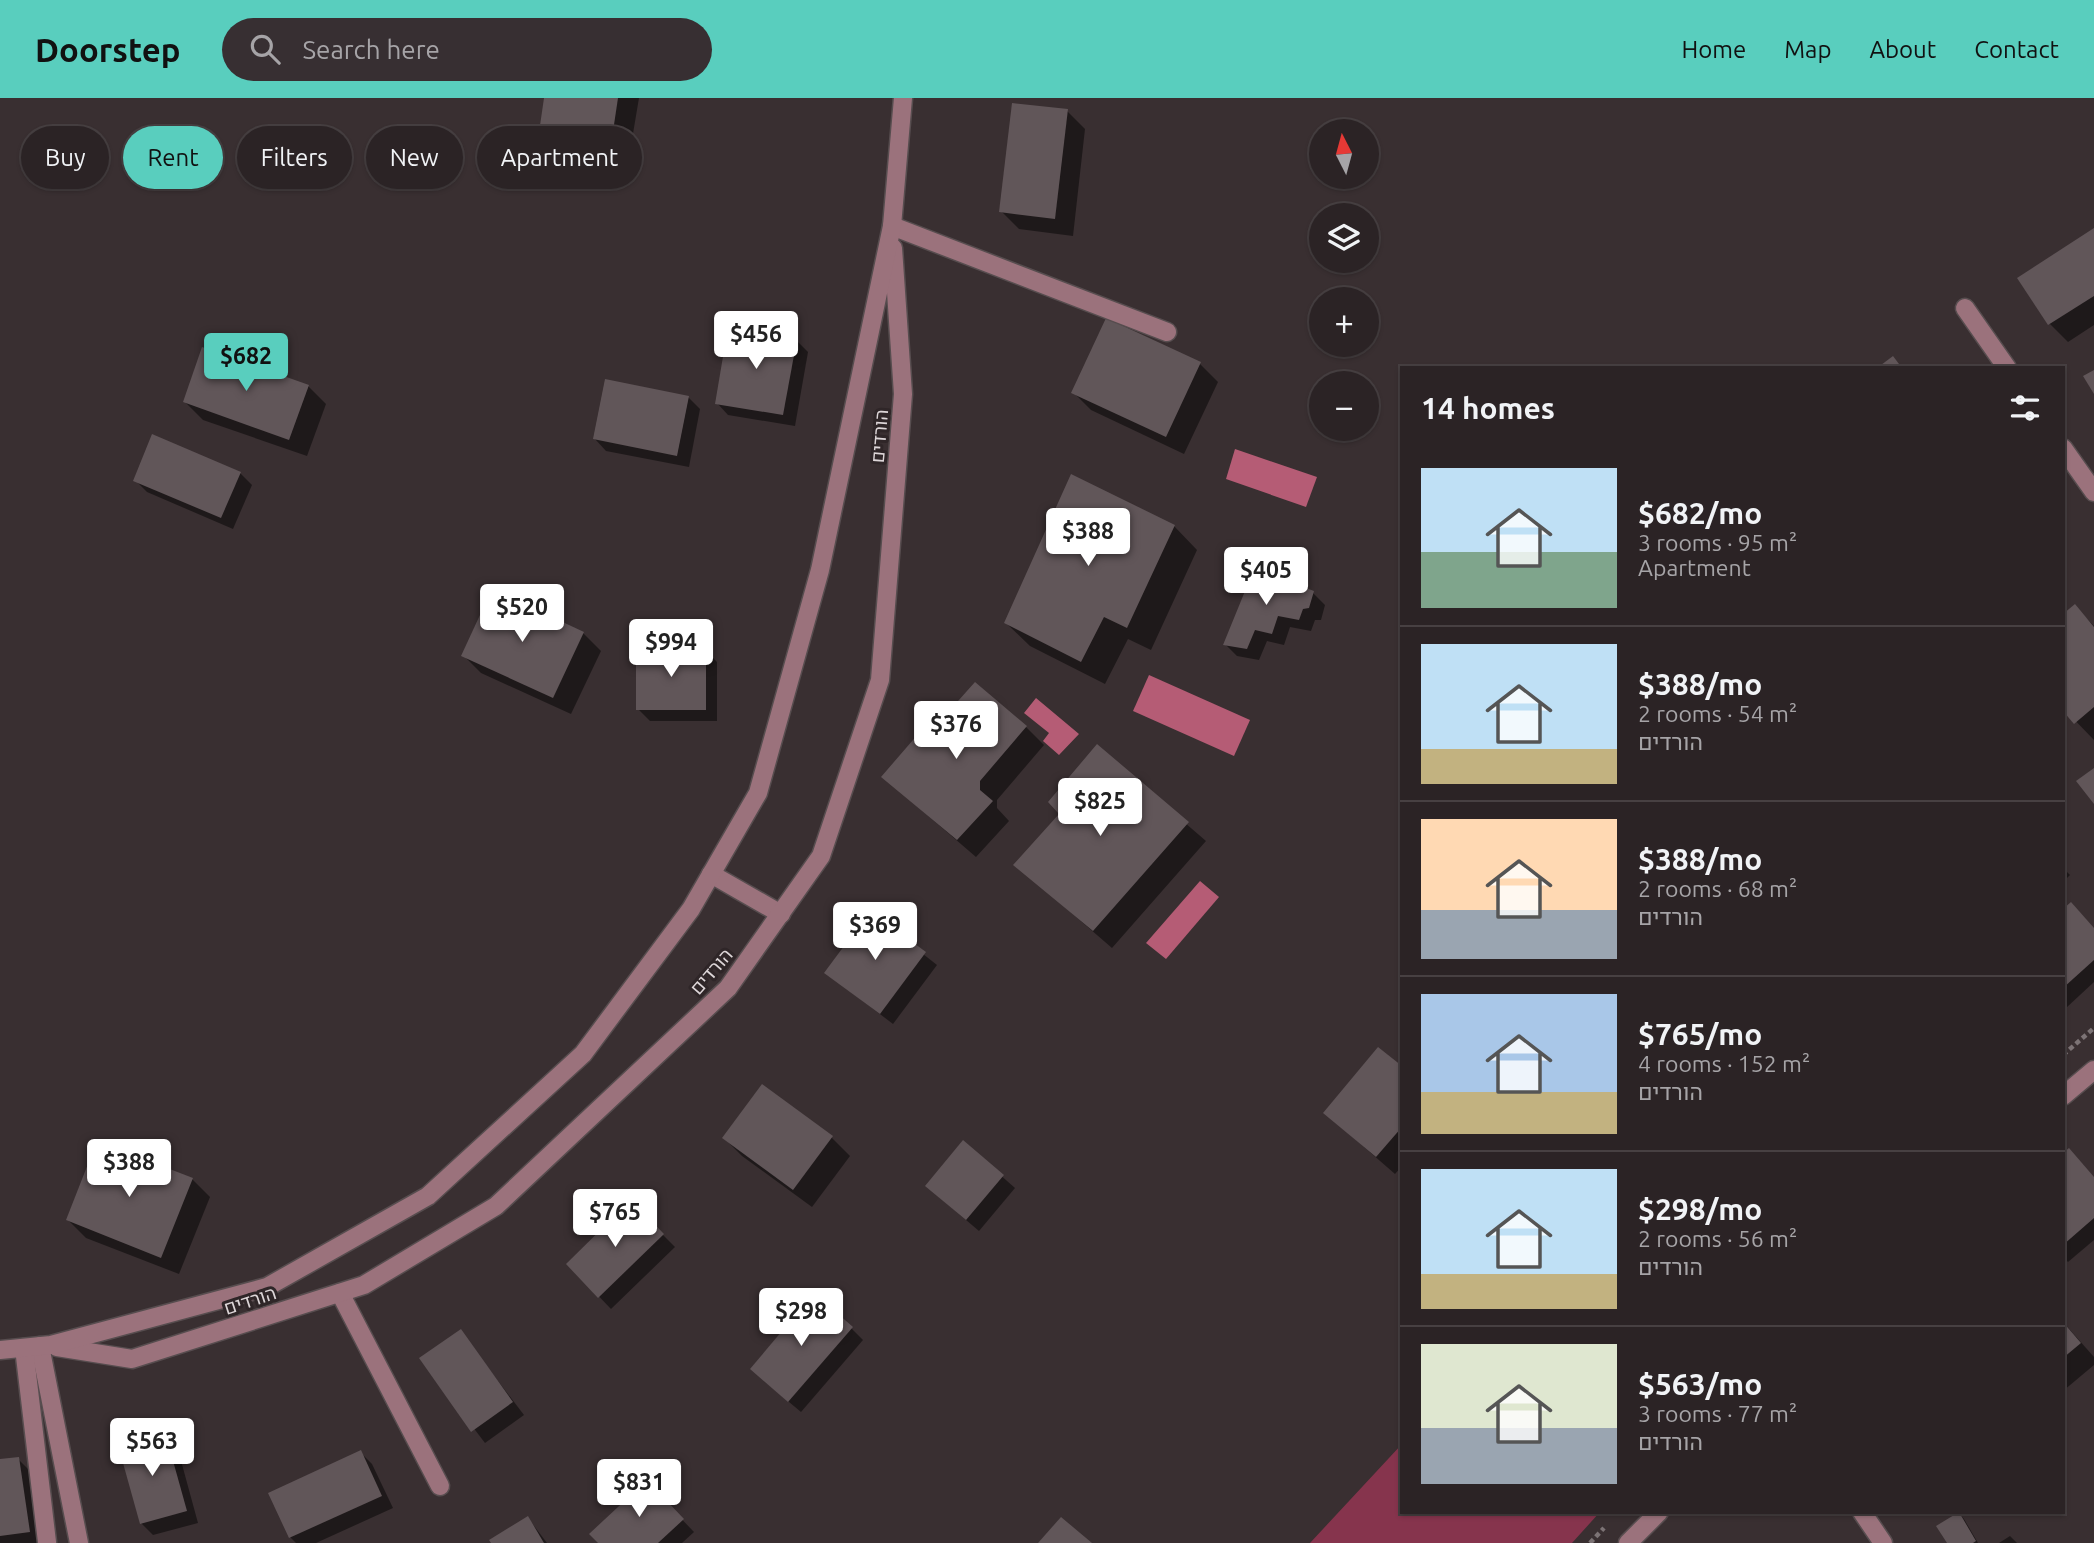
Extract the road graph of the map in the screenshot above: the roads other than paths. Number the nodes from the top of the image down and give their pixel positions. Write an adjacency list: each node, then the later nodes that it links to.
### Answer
1 (904, 98): 2 (street, הורדים)
2 (892, 226): 4 (street); 8 (street, הורדים); 9 (street, הורדים)
3 (1965, 308): 5 (street)
4 (1167, 332)
5 (2006, 366)
6 (2065, 451): 7 (street)
7 (2094, 492)
8 (711, 874): 9 (street); 13 (street, הורדים)
9 (780, 914): 12 (street, הורדים)
10 (2094, 1070): 11 (street)
11 (2066, 1088)
12 (340, 1293): 13 (street, הורדים); 15 (street)
13 (38, 1346): 14 (street, הורדים); 18 (street); 19 (street)
14 (0, 1350)
15 (440, 1486)
16 (1657, 1514): 20 (street)
17 (1863, 1514): 21 (street)
18 (47, 1542)
19 (79, 1543)
20 (1628, 1543)
21 (1883, 1543)

